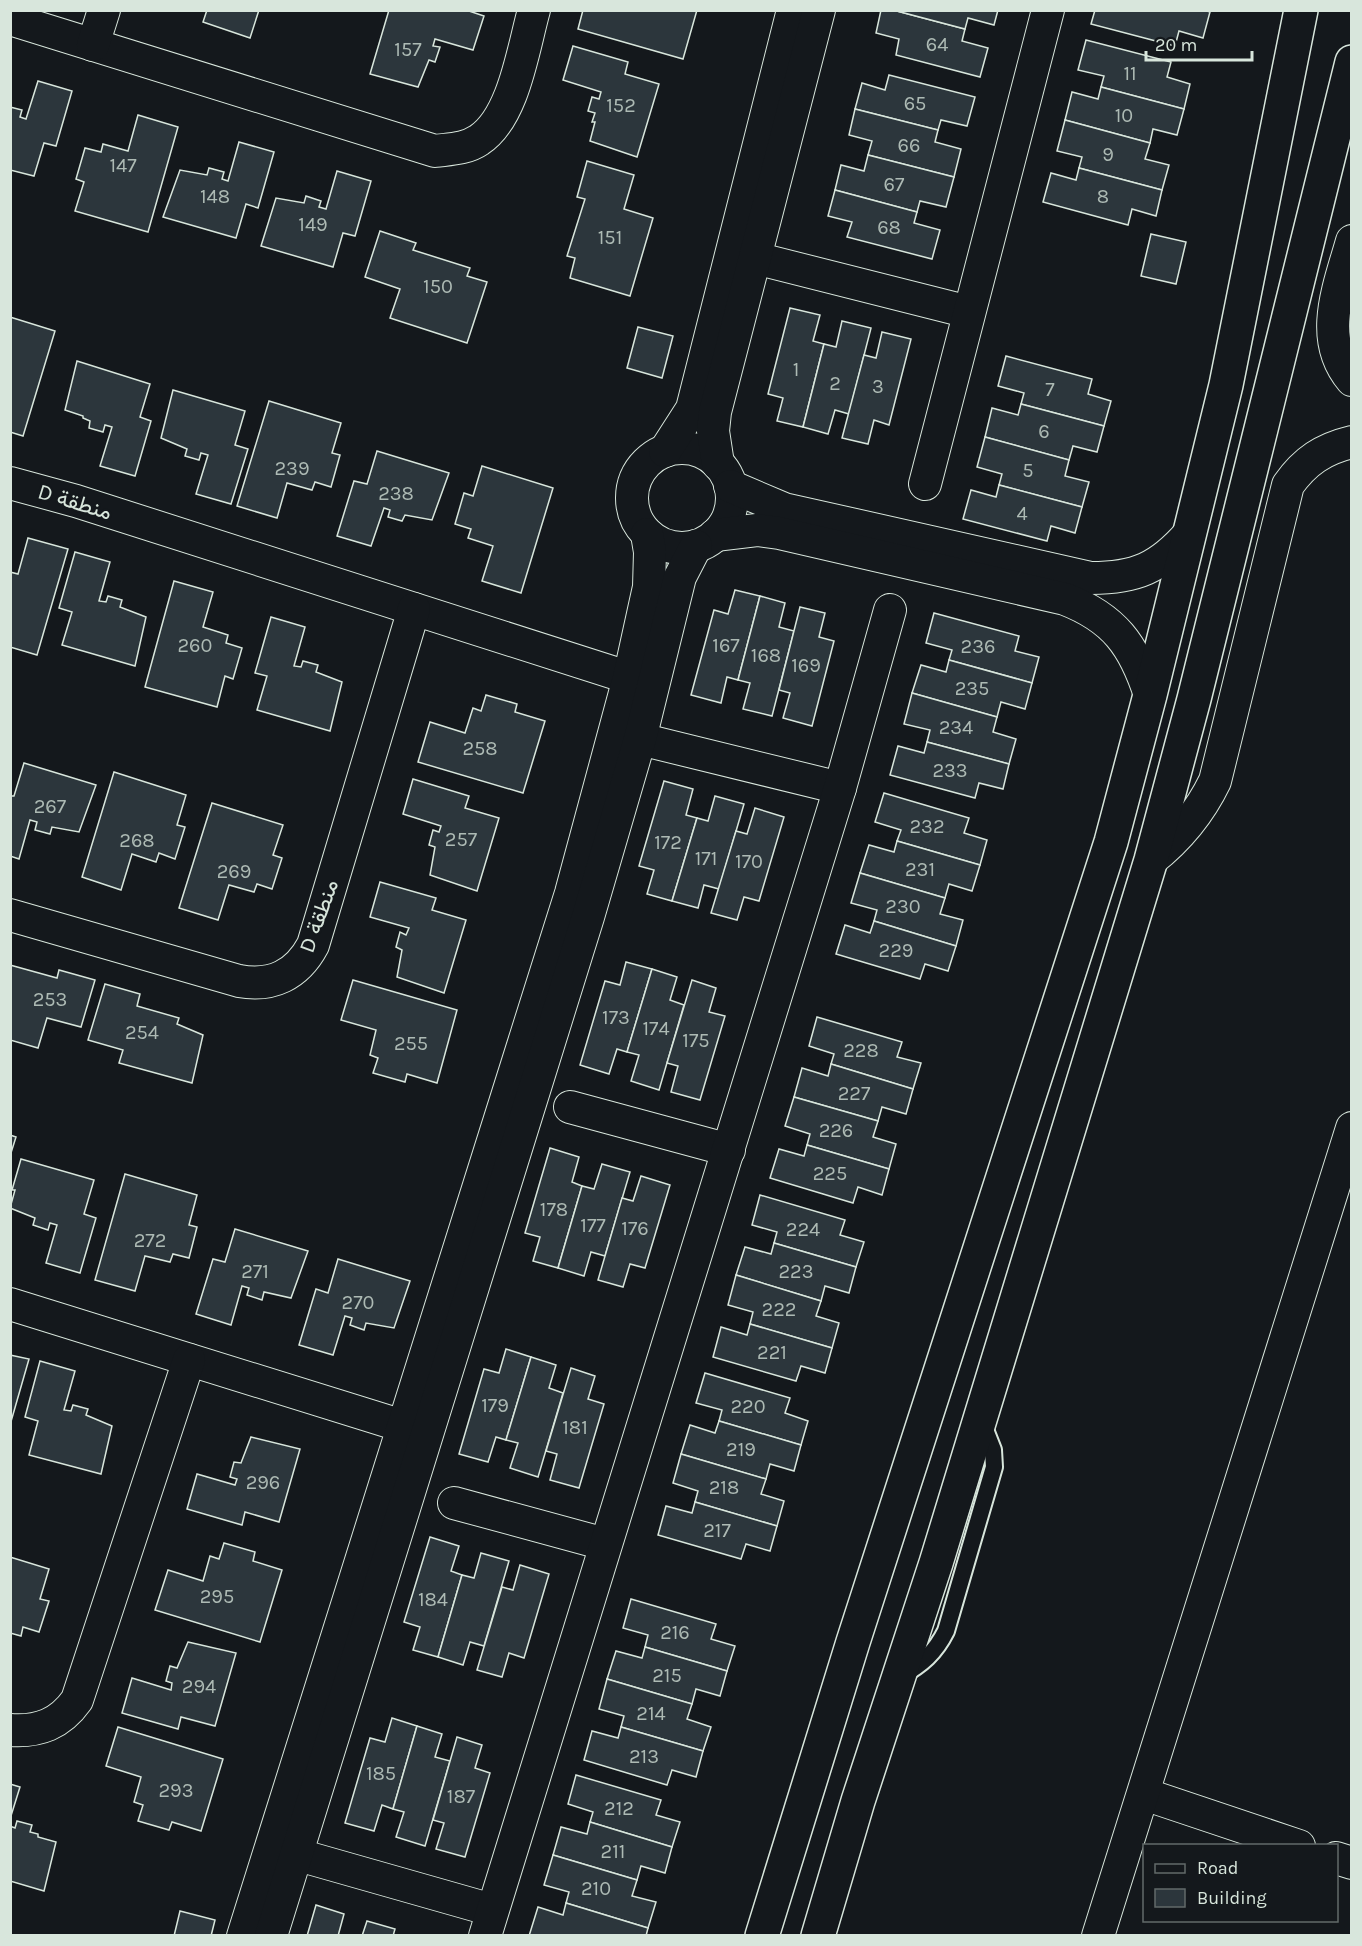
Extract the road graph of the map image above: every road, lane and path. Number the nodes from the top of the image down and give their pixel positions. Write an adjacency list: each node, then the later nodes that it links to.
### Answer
1 (104, 10): 8 (street)
2 (534, 10): 8 (street)
3 (793, 10): 15 (street)
4 (819, 10): 11 (street)
5 (1048, 10): 12 (street)
6 (1301, 10): 20 (street)
7 (10, 19): 8 (street)
8 (93, 45)
9 (1352, 62): 28 (street)
10 (1352, 241): 13 (street)
11 (754, 258): 12 (street); 16 (street)
12 (969, 312): 18 (street)
13 (1352, 380)
14 (1352, 442): 28 (street)
15 (665, 451): 16 (street); 19 (street)
16 (724, 475): 20 (street); 21 (street)
17 (10, 483): 22 (street, D منطقة)
18 (925, 484)
19 (647, 534): 21 (street); 24 (street)
20 (1189, 534): 25 (street)
21 (706, 541): 24 (street); 25 (street)
22 (414, 609): 24 (street, D منطقة); 29 (street, D منطقة)
23 (890, 610): 27 (street)
24 (641, 681): 26 (street); 35 (street)
25 (1150, 694): 45 (street)
26 (640, 739): 27 (street); 35 (street)
27 (840, 788): 32 (street)
28 (1151, 860): 46 (street)
29 (10, 915)
30 (570, 1107): 32 (street)
31 (1352, 1128): 39 (street)
32 (729, 1150): 37 (street)
33 (10, 1304): 34 (street)
34 (189, 1360): 35 (street); 38 (street)
35 (415, 1430): 41 (street); 43 (street)
36 (454, 1503): 37 (street)
37 (605, 1544): 42 (street)
38 (10, 1730)
39 (1144, 1794): 40 (street); 47 (street)
40 (1296, 1844)
41 (295, 1854): 42 (street); 44 (street)
42 (489, 1923)
43 (243, 1935)
44 (271, 1935)
45 (762, 1935)
46 (818, 1935)
47 (1098, 1935)

